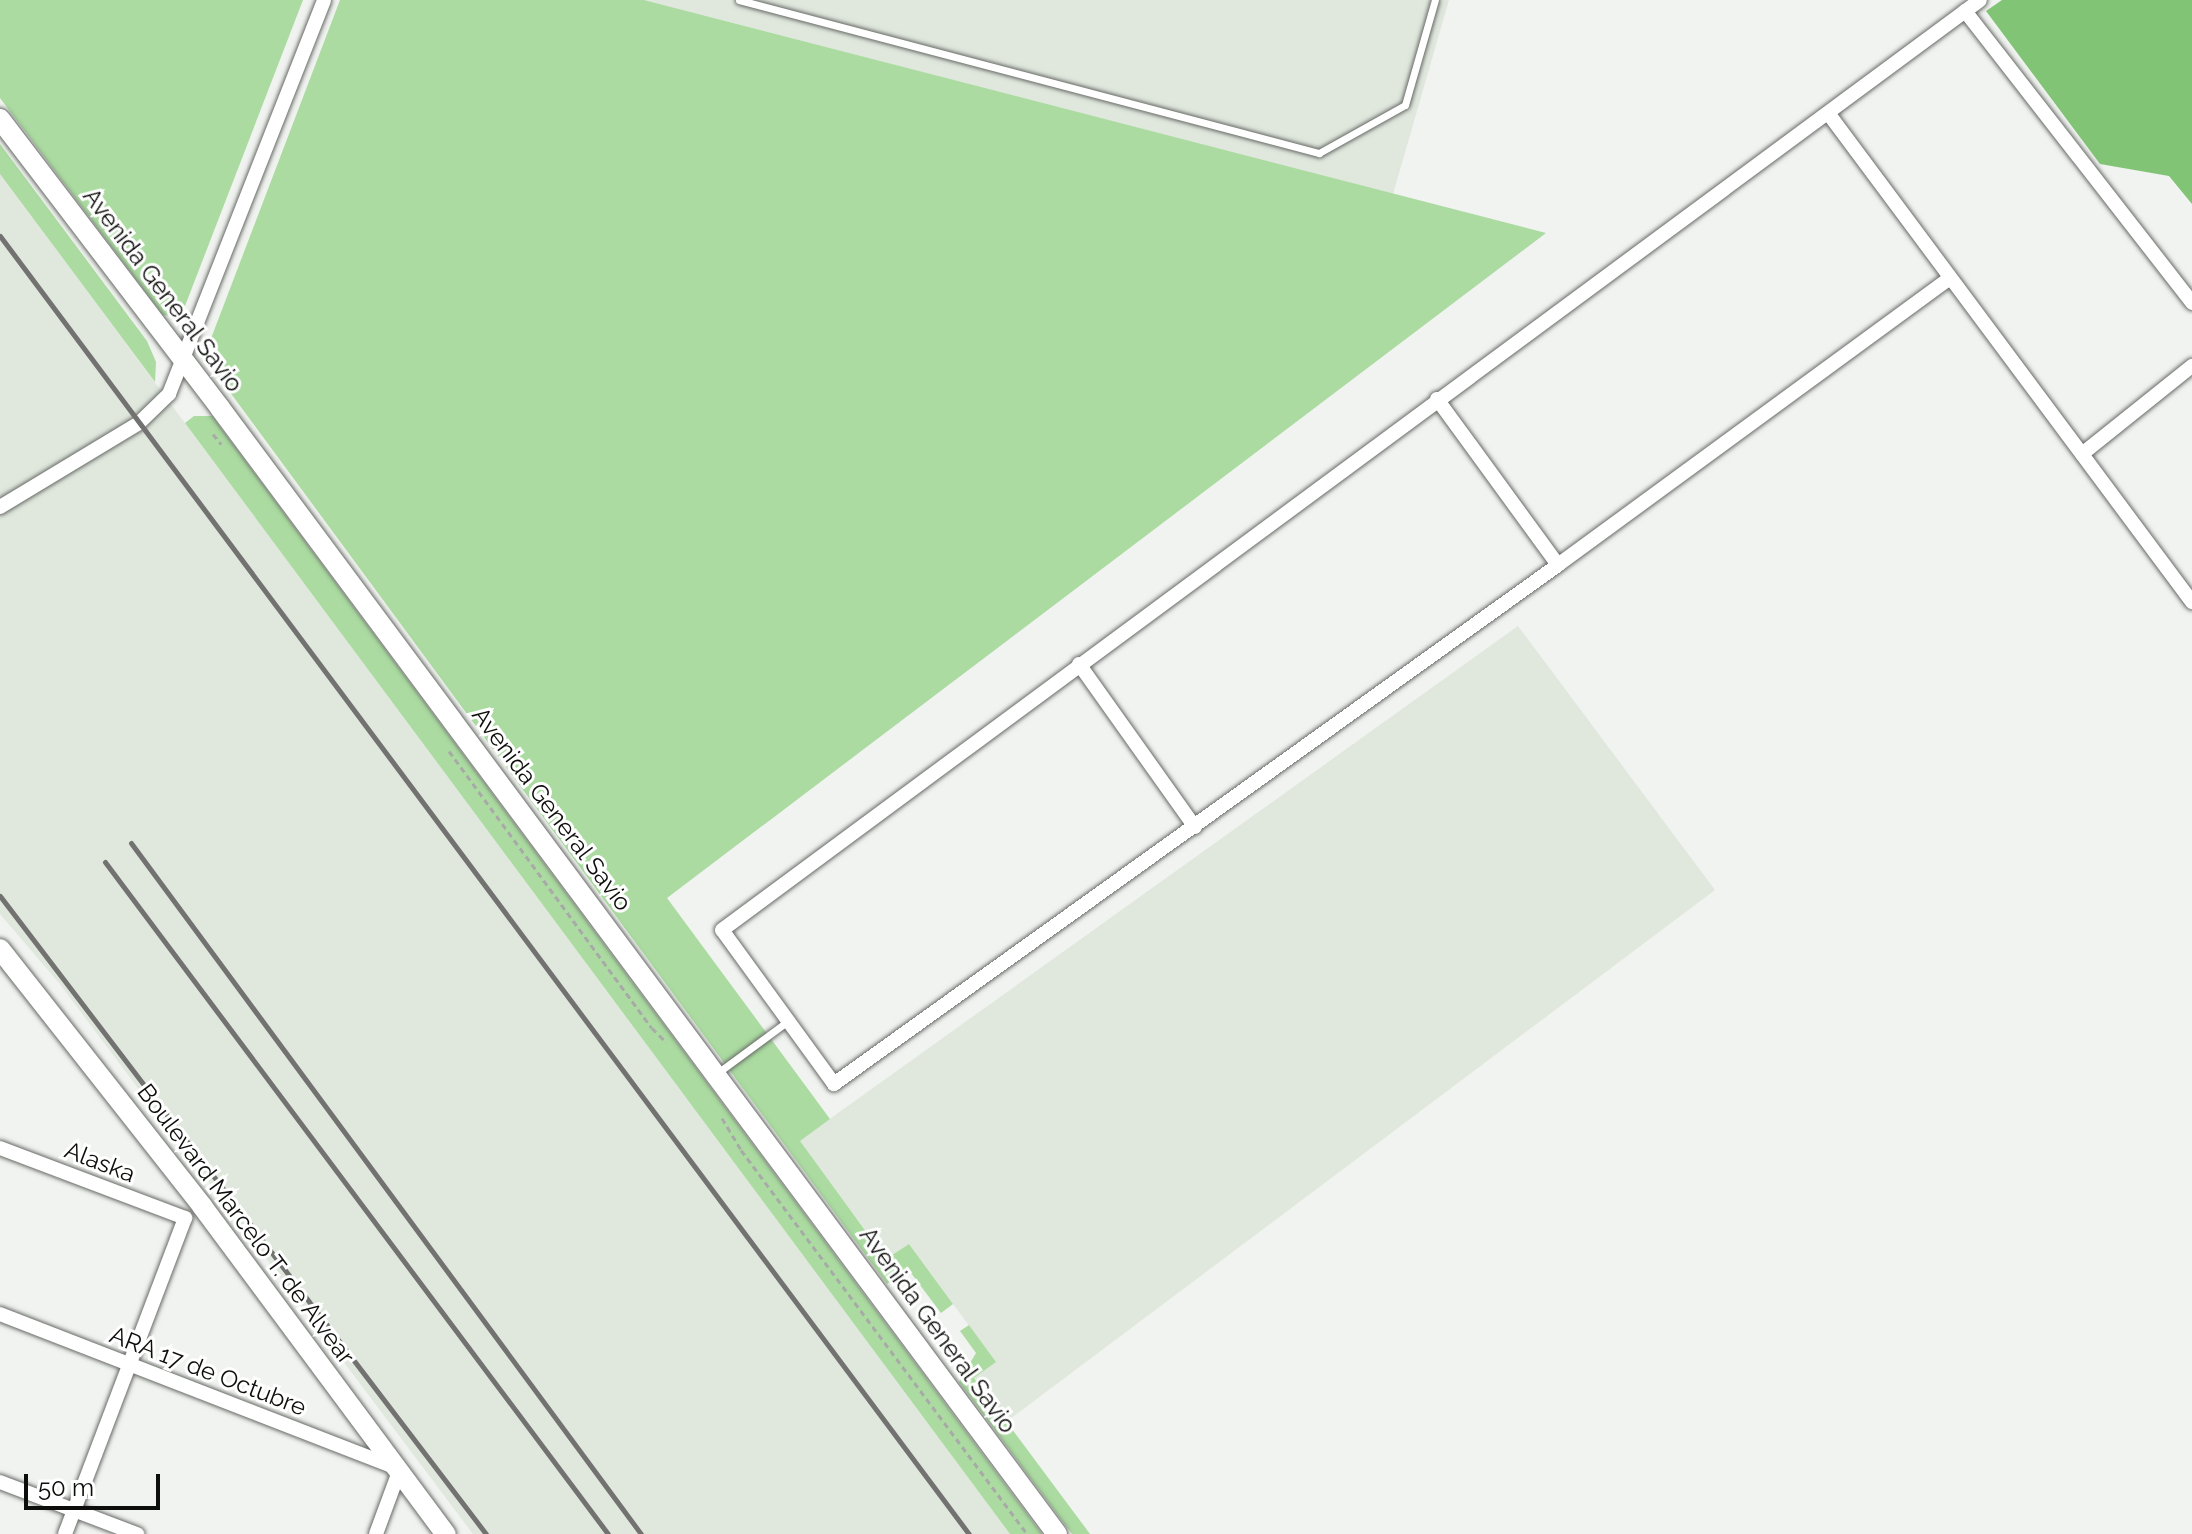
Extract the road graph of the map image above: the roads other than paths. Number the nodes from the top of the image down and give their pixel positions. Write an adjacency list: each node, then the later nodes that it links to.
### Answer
1 (324, 0): 10 (street)
2 (739, 0): 3 (lane)
3 (1435, 0)
4 (1980, 0): 5 (street)
5 (1965, 11): 6 (street); 9 (street)
6 (1828, 113): 8 (street); 12 (street)
7 (0, 119): 10 (main road, Avenida General Savio)
8 (1950, 278): 13 (street); 15 (street)
9 (2192, 303)
10 (184, 361): 14 (street); 21 (main road, Avenida General Savio)
11 (2192, 366): 13 (street)
12 (1437, 399): 15 (street); 17 (street)
13 (2082, 454): 16 (street)
14 (0, 507)
15 (1558, 565): 18 (street)
16 (2192, 602)
17 (1079, 664): 18 (street); 20 (street)
18 (1195, 827): 20 (street)
19 (0, 949): 23 (main road, Boulevard Marcelo T. de Alvear)
20 (788, 1021): 21 (lane)
21 (716, 1074): 33 (main road, Avenida General Savio)
22 (0, 1148): 23 (street, Alaska)
23 (193, 1212): 25 (street); 26 (main road, Boulevard Marcelo T. de Alvear)
24 (0, 1314): 25 (street, ARA 17 de Octubre)
25 (130, 1364): 26 (street, ARA 17 de Octubre); 28 (street)
26 (400, 1469): 31 (street); 32 (main road, Boulevard Marcelo T. de Alvear)
27 (0, 1482): 28 (street)
28 (75, 1510): 29 (street); 30 (street)
29 (65, 1534)
30 (137, 1534)
31 (376, 1534)
32 (446, 1534)
33 (1057, 1534)

